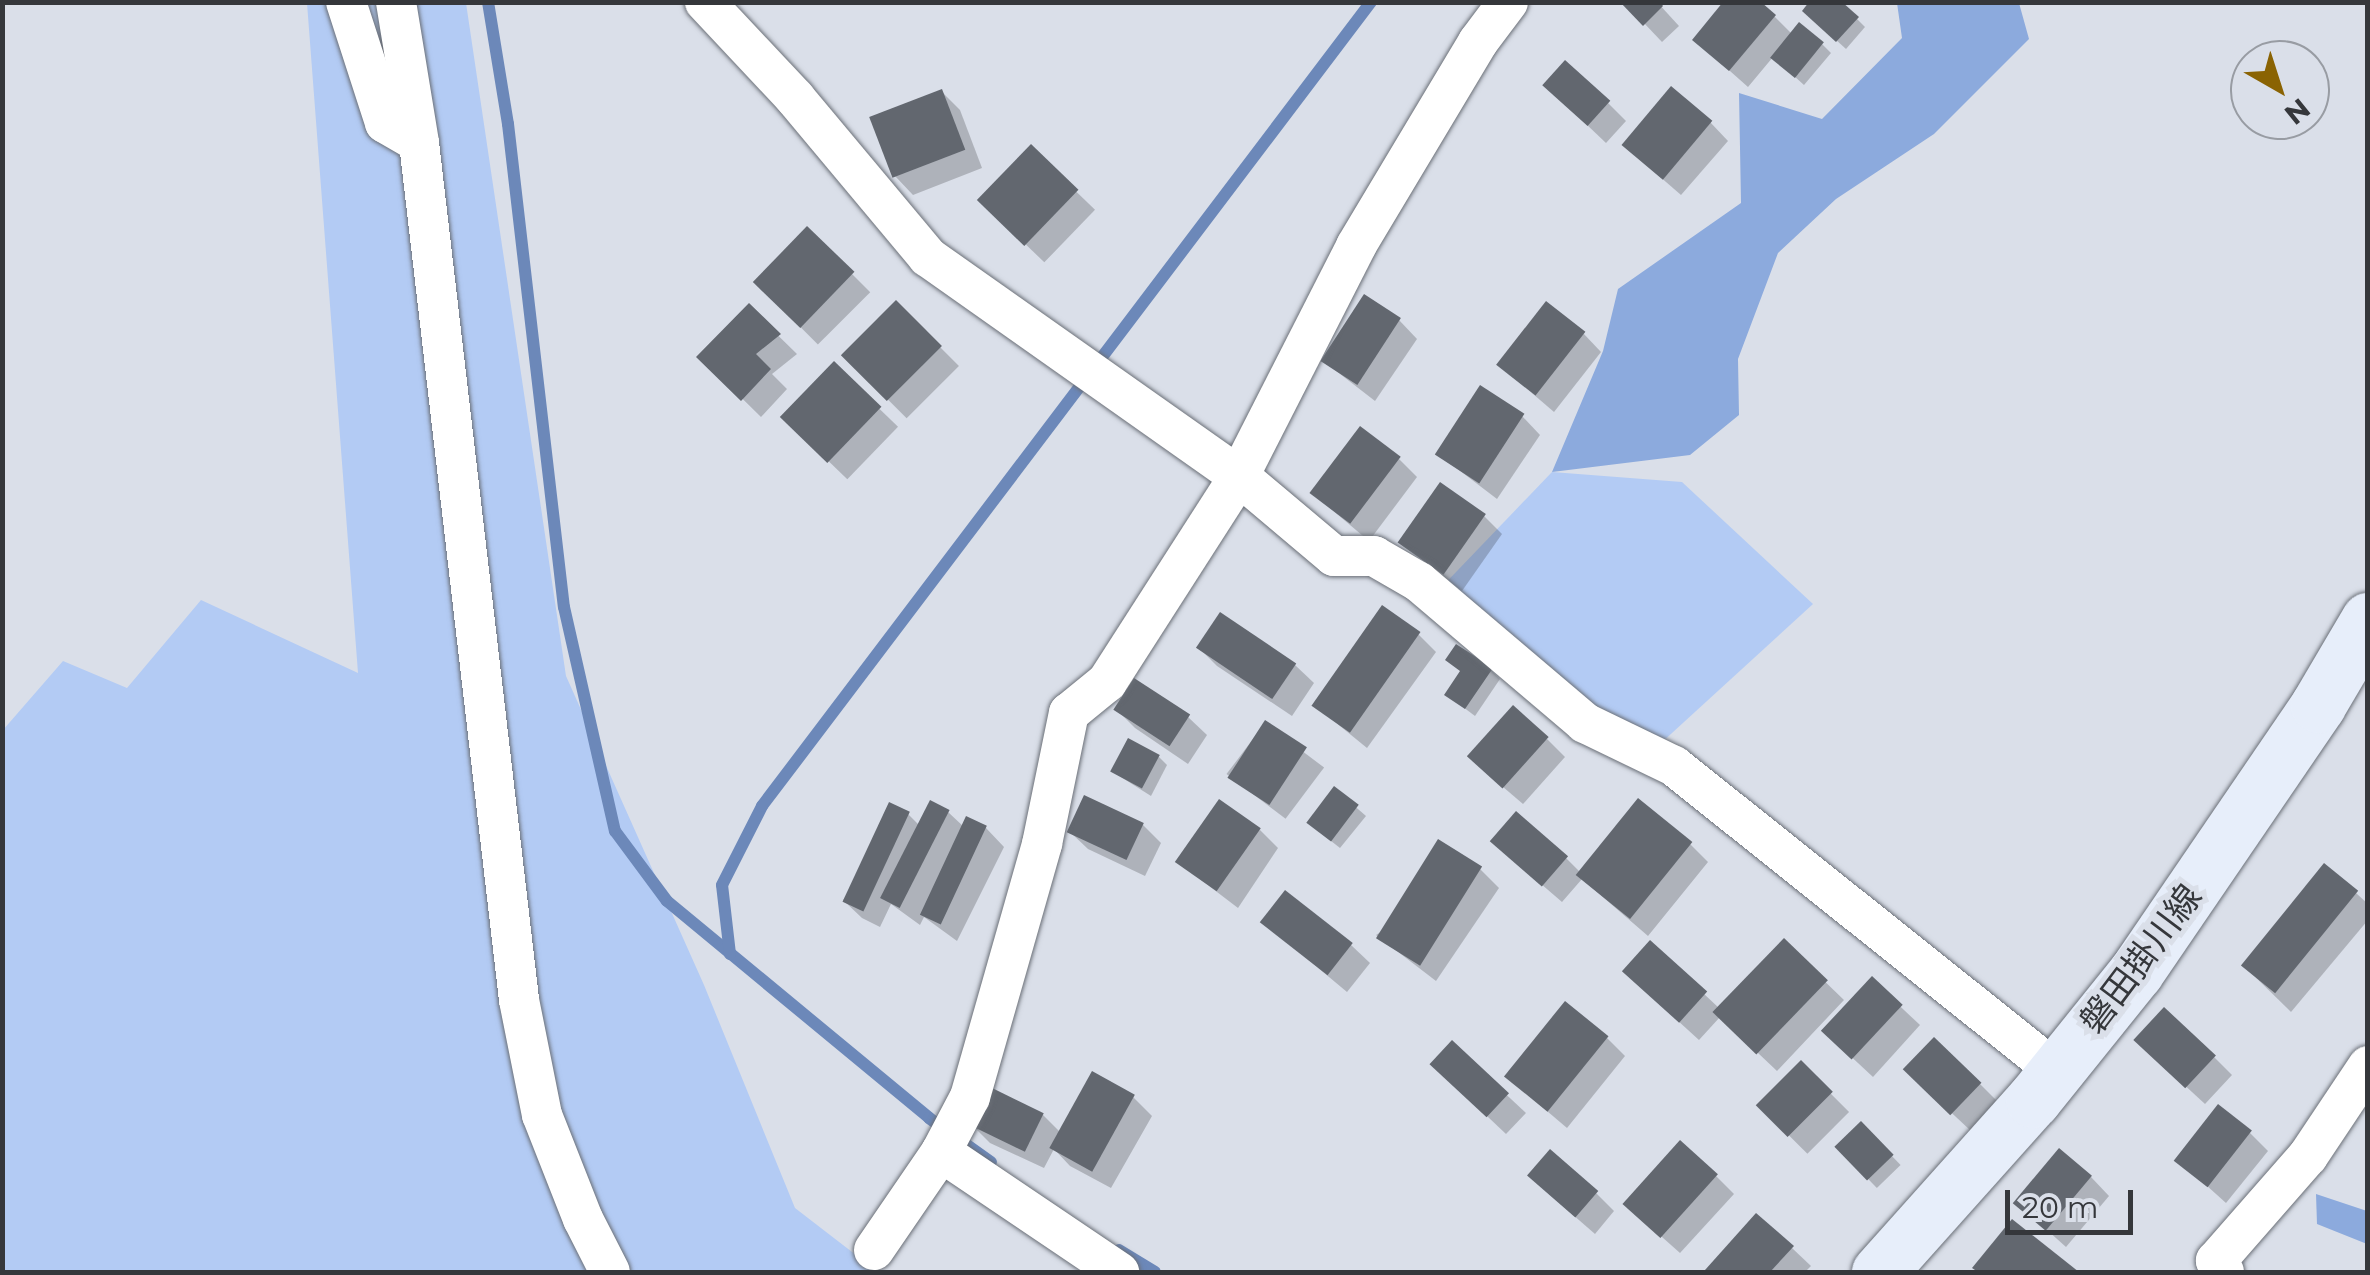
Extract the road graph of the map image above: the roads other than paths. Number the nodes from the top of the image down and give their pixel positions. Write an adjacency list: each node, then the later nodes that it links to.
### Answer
1 (346, 2): 5 (street)
2 (396, 2): 5 (street)
3 (704, 2): 6 (street)
4 (1508, 2): 6 (street)
5 (419, 143): 12 (street)
6 (1239, 476): 9 (street); 10 (street)
7 (2368, 620): 9 (main road, 磐田掛川線)
8 (2368, 1066): 15 (street)
9 (2056, 1071): 14 (main road, 磐田掛川線)
10 (941, 1152): 11 (street); 13 (street)
11 (874, 1250)
12 (610, 1272)
13 (1118, 1272)
14 (1880, 1272)
15 (2224, 1272)

